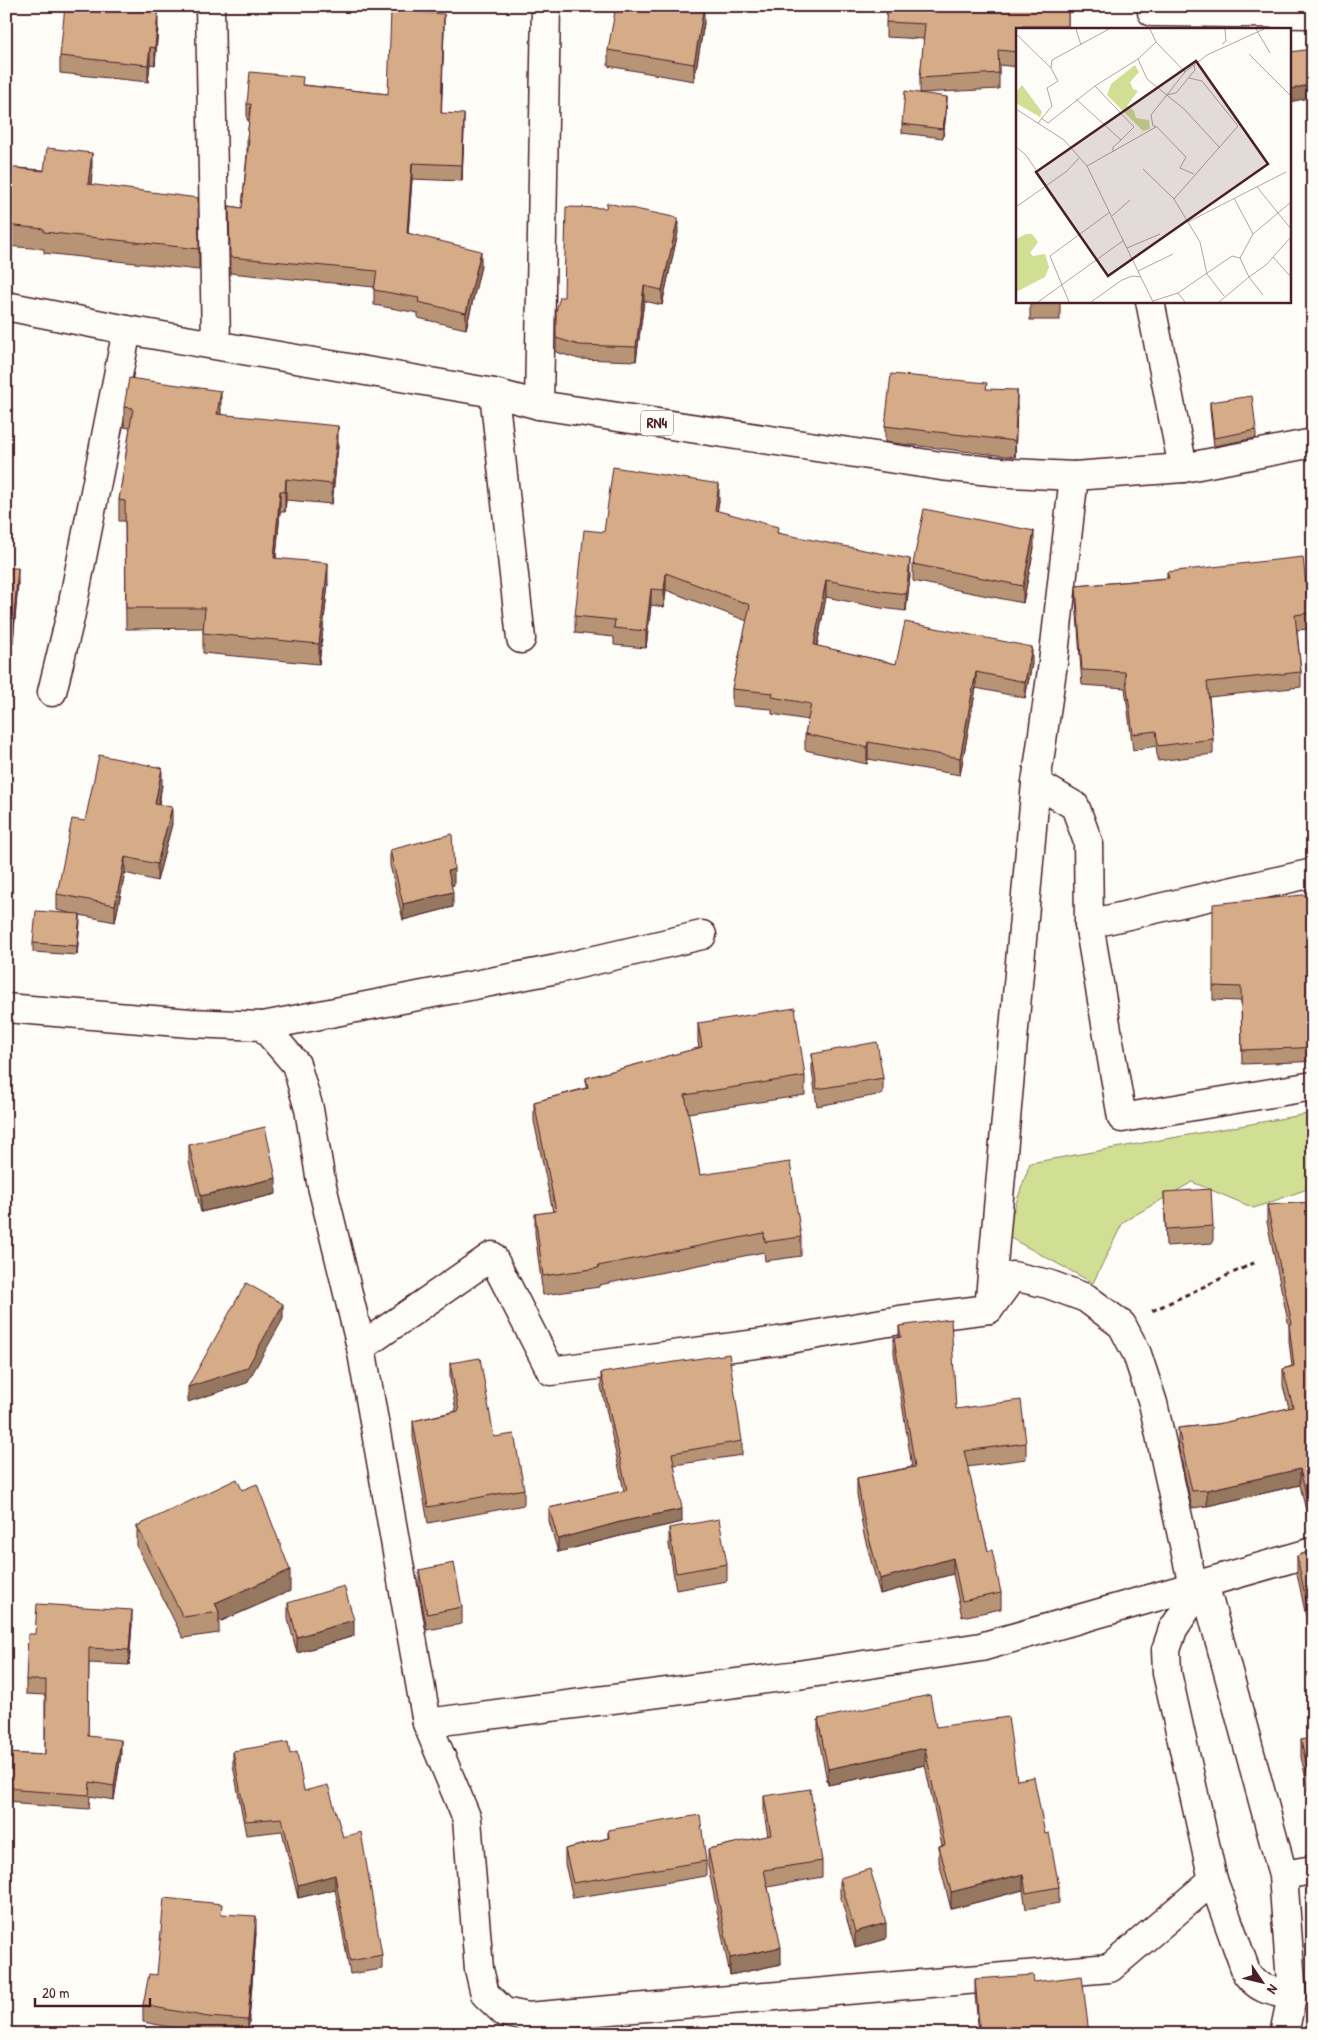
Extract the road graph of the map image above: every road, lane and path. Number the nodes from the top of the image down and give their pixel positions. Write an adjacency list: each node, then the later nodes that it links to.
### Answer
1 (210, 6): 8 (main road)
2 (546, 6): 10 (main road)
3 (1313, 14): 4 (main road)
4 (1152, 16)
5 (1150, 302): 12 (main road)
6 (6, 306): 7 (main road, RN4)
7 (127, 330): 8 (main road, RN4); 15 (main road)
8 (216, 344): 9 (main road, RN4)
9 (494, 393): 10 (main road, RN4); 14 (main road)
10 (539, 405): 13 (main road, RN4)
11 (1313, 443): 12 (main road, RN4)
12 (1183, 468): 13 (main road, RN4)
13 (1074, 476): 16 (main road)
14 (521, 639)
15 (52, 692)
16 (1036, 783): 18 (main road); 24 (main road)
17 (1313, 873): 18 (main road)
18 (1089, 924): 22 (main road)
19 (702, 935): 21 (main road)
20 (6, 1008): 21 (main road)
21 (262, 1026): 26 (main road)
22 (1313, 1086)
23 (1256, 1262): 25 (path)
24 (989, 1309): 25 (main road); 26 (main road)
25 (1122, 1325): 28 (main road)
26 (361, 1347): 29 (main road)
27 (1313, 1552): 28 (main road)
28 (1199, 1584): 29 (main road); 31 (main road); 32 (main road)
29 (427, 1723): 32 (main road)
30 (1313, 1870): 31 (main road)
31 (1282, 1875): 33 (main road)
32 (1213, 1880): 33 (main road)
33 (1292, 1996): 34 (main road)
34 (1284, 2034)

